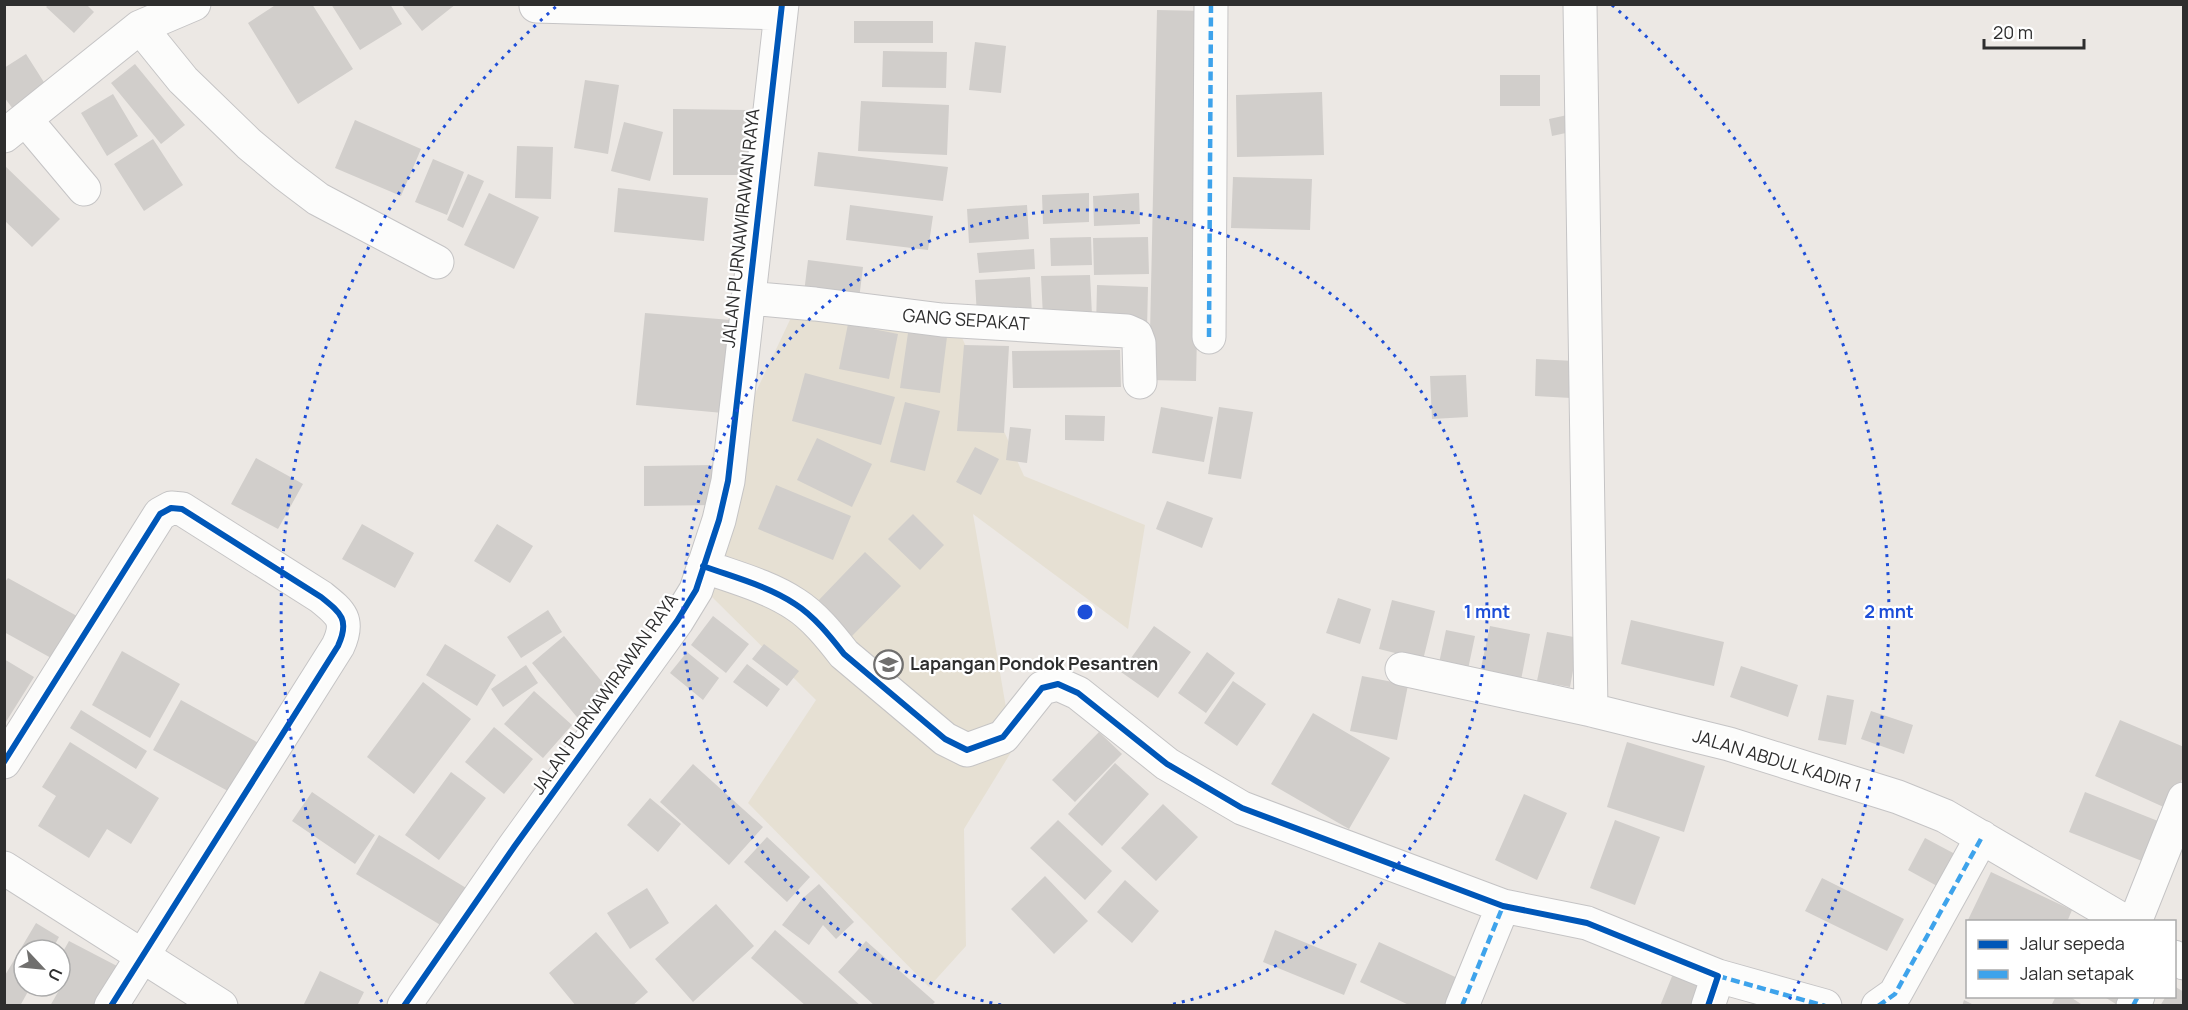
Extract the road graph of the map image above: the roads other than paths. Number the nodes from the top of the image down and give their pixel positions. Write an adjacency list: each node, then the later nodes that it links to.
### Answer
1 (194, 4): 6 (street)
2 (1211, 4): 11 (street)
3 (1580, 4): 15 (street)
4 (536, 6): 5 (street)
5 (781, 9): 10 (street, JALAN PURNAWIRAWAN RAYA)
6 (140, 27): 7 (street); 9 (street)
7 (15, 128): 8 (street)
8 (84, 189)
9 (437, 262)
10 (748, 298): 12 (street, GANG SEPAKAT); 13 (street, JALAN PURNAWIRAWAN RAYA)
11 (1209, 338)
12 (1140, 382)
13 (703, 566): 20 (street); 27 (street, JALAN PURNAWIRAWAN RAYA)
14 (1402, 669): 15 (street, JALAN ABDUL KADIR 1)
15 (1591, 710): 18 (street, JALAN ABDUL KADIR 1)
16 (4, 762): 23 (street)
17 (2184, 799): 22 (street)
18 (1982, 837): 21 (street, JALAN ABDUL KADIR 1); 30 (street)
19 (4, 868): 23 (street)
20 (1503, 906): 24 (street); 28 (street)
21 (2124, 920)
22 (2135, 920)
23 (142, 956): 25 (street); 26 (street)
24 (1713, 991): 29 (street)
25 (111, 1005)
26 (221, 1005)
27 (404, 1005)
28 (1462, 1005)
29 (1825, 1005)
30 (1878, 1005)

